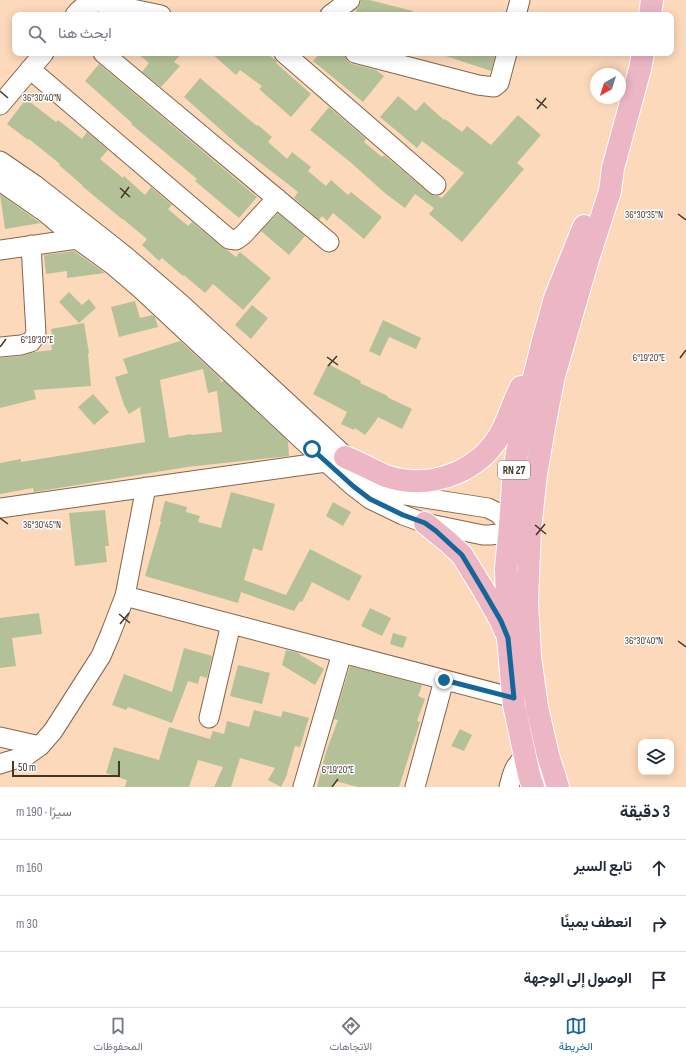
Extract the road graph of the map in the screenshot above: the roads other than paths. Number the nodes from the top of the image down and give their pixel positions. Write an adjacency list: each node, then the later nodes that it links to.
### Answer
1 (350, 0): 6 (street)
2 (520, 0): 7 (street)
3 (652, 0): 8 (main road)
4 (78, 12): 5 (street)
5 (146, 12)
6 (334, 12)
7 (517, 12)
8 (650, 12)
9 (41, 56): 15 (street)
10 (107, 56): 21 (street)
11 (287, 56): 20 (street)
12 (367, 56): 13 (street)
13 (506, 56)
14 (642, 56): 18 (main road, RN 27)
15 (30, 69): 16 (street); 21 (street)
16 (0, 105)
17 (0, 161): 22 (street)
18 (613, 168): 27 (main road, RN 27); 31 (main road, RN 27)
19 (0, 181): 23 (street)
20 (436, 185)
21 (277, 198): 24 (street)
22 (94, 231): 23 (street); 29 (street)
23 (77, 239): 25 (street); 29 (street)
24 (329, 242)
25 (31, 245): 26 (street); 28 (street)
26 (0, 250)
27 (543, 341): 29 (main road); 34 (main road, RN 27)
28 (0, 347)
29 (335, 459): 30 (street); 33 (street); 34 (street)
30 (146, 488): 32 (street); 36 (street)
31 (533, 506): 34 (street); 35 (main road, RN 27)
32 (0, 508)
33 (425, 523): 34 (street); 38 (main road)
34 (510, 526): 35 (street); 38 (main road, RN 27)
35 (529, 547): 51 (main road, RN 27)
36 (125, 596): 37 (street); 44 (street)
37 (231, 624): 39 (street); 42 (street)
38 (508, 638): 41 (main road, RN 27)
39 (342, 653): 40 (street); 47 (street)
40 (444, 680): 41 (street); 48 (street)
41 (514, 698): 45 (main road, RN 27)
42 (209, 718)
43 (0, 737): 44 (street)
44 (40, 746): 46 (street)
45 (525, 756): 49 (street); 50 (main road, RN 27)
46 (0, 764)
47 (303, 787)
48 (414, 787)
49 (509, 787)
50 (533, 787)
51 (558, 787)

